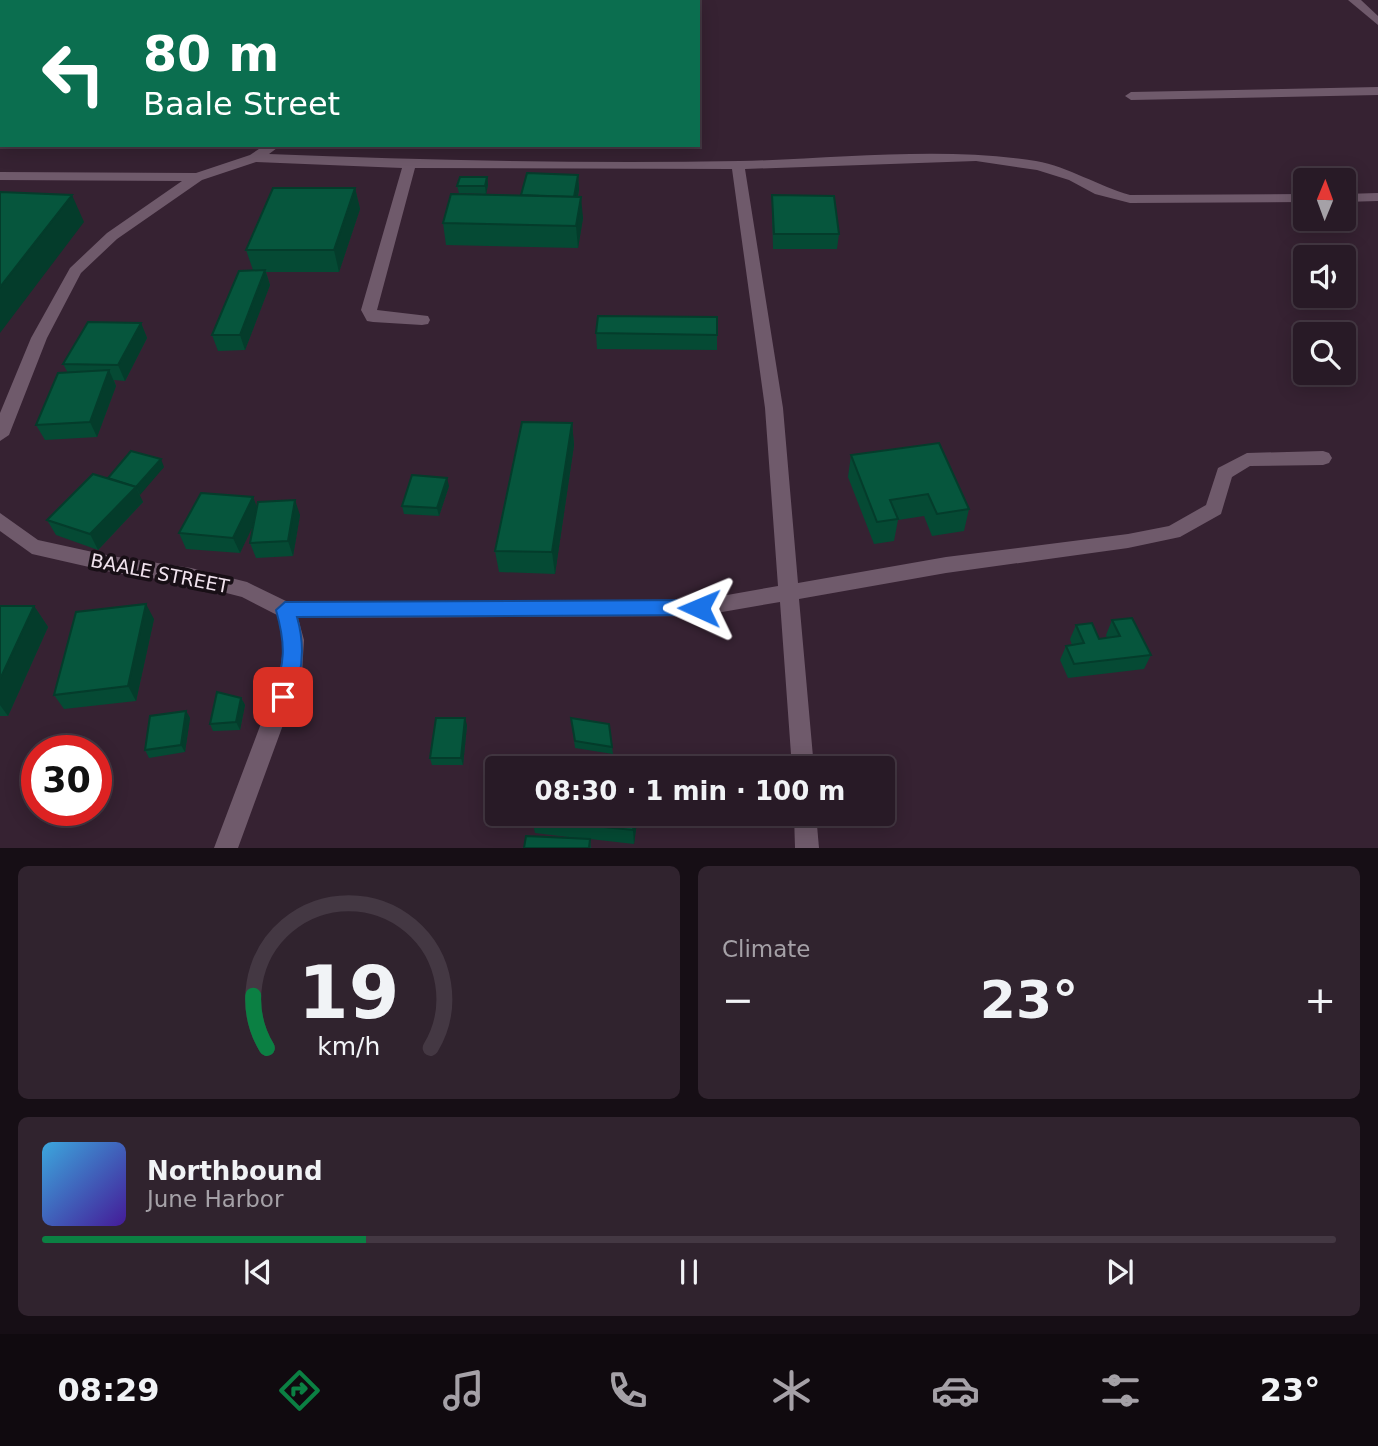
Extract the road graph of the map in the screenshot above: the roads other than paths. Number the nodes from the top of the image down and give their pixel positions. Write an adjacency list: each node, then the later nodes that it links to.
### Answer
1 (1354, 0): 2 (street)
2 (1378, 22)
3 (1378, 91): 4 (street)
4 (1131, 96)
5 (271, 147): 6 (street)
6 (255, 158): 7 (street); 10 (street)
7 (410, 163): 8 (street); 14 (street)
8 (738, 165): 12 (street); 18 (street)
9 (0, 176): 10 (street)
10 (197, 177): 15 (street)
11 (1378, 197): 13 (street)
12 (1293, 198)
13 (1356, 198)
14 (422, 320)
15 (0, 435)
16 (1323, 458): 18 (street)
17 (0, 520): 19 (street, BAALE STREET)
18 (790, 594): 19 (street); 20 (street)
19 (285, 610): 22 (street)
20 (802, 756)
21 (806, 826): 23 (street)
22 (226, 848)
23 (807, 848)

